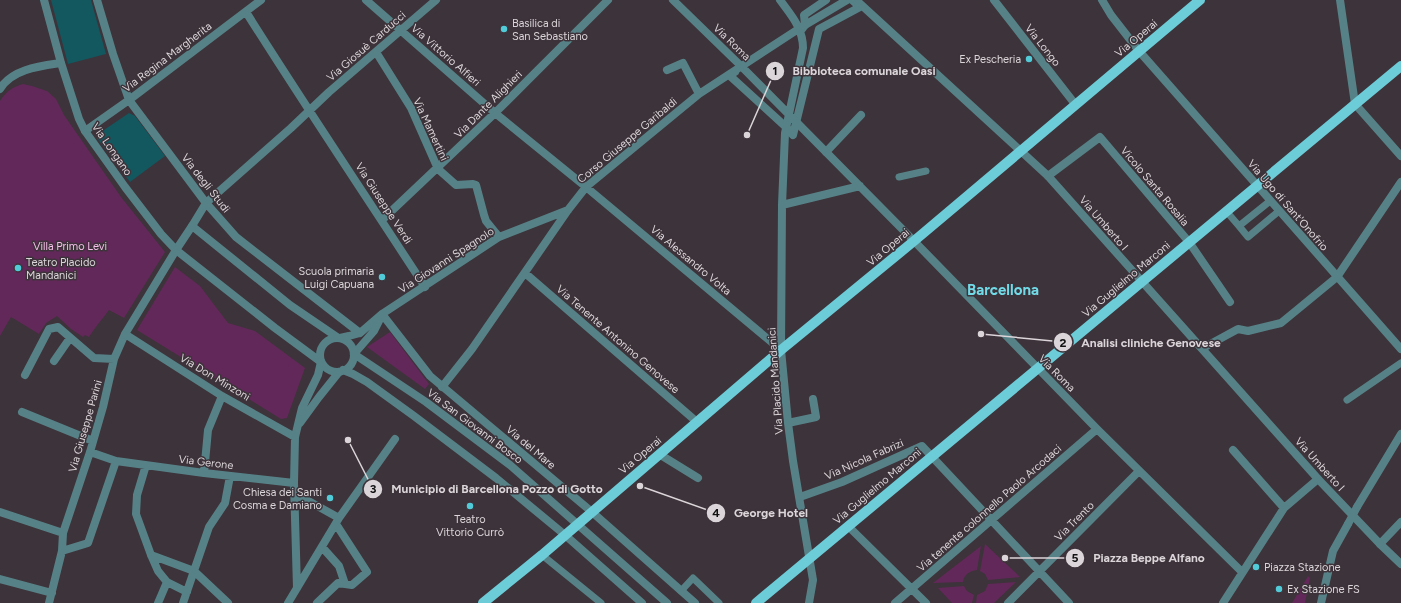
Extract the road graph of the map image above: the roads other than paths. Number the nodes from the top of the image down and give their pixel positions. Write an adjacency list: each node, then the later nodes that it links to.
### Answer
1 (44, 0): 22 (street, Via Longano)
2 (98, 0): 28 (street, Via degli Studi)
3 (261, 0): 17 (street, Via Regina Margherita)
4 (366, 0): 19 (street, Via Vittorio Alfieri)
5 (436, 0): 19 (street, Via Giosuè Carducci)
6 (608, 0): 32 (street, Via Dante Alighieri)
7 (673, 0): 24 (street, Via Roma)
8 (780, 0): 18 (street)
9 (826, 0): 18 (street)
10 (847, 0): 18 (street, Corso Giuseppe Garibaldi)
11 (852, 0): 35 (street)
12 (856, 0): 38 (street, Via Umberto I)
13 (994, 0): 29 (street, Via Longo)
14 (1102, 0): 20 (street, Via Ugo di Sant'Onofrio)
15 (1200, 0): 20 (main road, Via Operai)
16 (1340, 0): 30 (street)
17 (246, 12): 28 (street, Via Regina Margherita); 31 (street, Via Giuseppe Verdi)
18 (802, 28): 24 (street, Corso Giuseppe Garibaldi); 33 (street, Via Placido Mandanici)
19 (401, 30): 21 (street, Via Giosuè Carducci); 32 (street, Via Vittorio Alfieri)
20 (1139, 51): 29 (main road, Via Operai); 47 (street, Via Ugo di Sant'Onofrio)
21 (376, 52): 31 (street, Via Giosuè Carducci); 41 (street, Via Mamertini)
22 (61, 63): 26 (street); 37 (street, Via Longano)
23 (1401, 66): 30 (main road, Via Guglielmo Marconi)
24 (742, 67): 27 (street, Corso Giuseppe Garibaldi); 33 (street, Via Roma); 36 (street)
25 (667, 70): 27 (street)
26 (0, 89)
27 (699, 94): 48 (street, Corso Giuseppe Garibaldi)
28 (129, 100): 37 (street, Via Regina Margherita); 50 (street, Via degli Studi)
29 (1075, 104): 38 (main road, Via Operai)
30 (1355, 104): 40 (street); 47 (main road, Via Guglielmo Marconi)
31 (310, 111): 50 (street, Via Giosuè Carducci); 55 (street, Via Giuseppe Verdi)
32 (495, 113): 41 (street, Via Dante Alighieri); 48 (street, Via Vittorio Alfieri)
33 (788, 115): 35 (street, Via Roma); 36 (street, Via Placido Mandanici)
34 (861, 115): 39 (street)
35 (796, 122): 36 (street); 39 (street, Via Roma)
36 (786, 127): 51 (street, Via Placido Mandanici)
37 (85, 131): 61 (street, Via Longano)
38 (1021, 150): 43 (street, Via Umberto I); 59 (main road, Via Operai)
39 (826, 152): 46 (street, Via Roma)
40 (1401, 156)
41 (438, 169): 55 (street, Via Dante Alighieri); 58 (street, Via Mamertini)
42 (926, 171): 44 (lane)
43 (1048, 176): 60 (street, Vicolo Santa Rosalia); 64 (street, Via Umberto I)
44 (899, 177)
45 (1401, 182): 63 (street)
46 (860, 186): 51 (street); 59 (street, Via Roma)
47 (1256, 186): 49 (street, Via Ugo di Sant'Onofrio); 53 (main road, Via Guglielmo Marconi)
48 (586, 187): 52 (street, Corso Giuseppe Garibaldi); 74 (street, Via Alessandro Volta)
49 (1270, 201): 54 (street, Via Ugo di Sant'Onofrio); 57 (lane)
50 (206, 203): 56 (street, Via Giuseppe Parini); 68 (street, Via degli Studi)
51 (782, 206): 74 (street, Via Placido Mandanici)
52 (568, 210): 58 (street, Via Giovanni Spagnolo); 62 (street, Corso Giuseppe Garibaldi)
53 (1226, 211): 57 (lane); 60 (main road, Via Guglielmo Marconi)
54 (1279, 211): 57 (lane); 63 (street, Via Ugo di Sant'Onofrio)
55 (382, 220): 65 (street, Via Giuseppe Verdi)
56 (192, 226): 61 (street, Via Giuseppe Parini); 71 (street)
57 (1239, 226)
58 (499, 237): 65 (street, Via Giovanni Spagnolo)
59 (914, 241): 74 (main road, Via Operai); 80 (street, Via Roma)
60 (1189, 242): 64 (main road, Via Guglielmo Marconi); 66 (street, Vicolo Santa Rosalia)
61 (176, 250): 69 (street, Via Giuseppe Parini); 78 (street)
62 (525, 273): 83 (street, Corso Giuseppe Garibaldi); 88 (street, Via Tenente Antonino Genovese)
63 (1337, 277): 72 (street); 73 (street, Via Ugo di Sant'Onofrio)
64 (1142, 282): 72 (street, Via Umberto I); 80 (main road, Via Guglielmo Marconi)
65 (425, 287): 67 (street, Via Giovanni Spagnolo)
66 (1230, 302)
67 (382, 314): 68 (street, Via Giovanni Spagnolo); 75 (street); 83 (street, Via del Mare)
68 (360, 333): 71 (street, Via Giovanni Spagnolo)
69 (125, 334): 76 (street, Via Giuseppe Parini); 84 (street, Via Don Minzoni)
70 (70, 338): 76 (street); 77 (street); 82 (street)
71 (338, 338): 75 (street); 78 (street)
72 (1203, 348): 106 (street, Via Umberto I)
73 (1401, 349)
74 (781, 350): 88 (main road, Via Operai); 89 (street, Via Placido Mandanici)
75 (354, 354): 81 (street); 116 (street, Via San Giovanni Bosco)
76 (114, 359): 95 (street, Via Giuseppe Parini)
77 (54, 361)
78 (321, 362): 81 (street); 90 (street)
79 (1401, 363): 86 (lane)
80 (1037, 368): 91 (street, Via Roma); 99 (main road, Via Guglielmo Marconi)
81 (341, 371): 90 (street); 119 (street)
82 (25, 375)
83 (442, 387): 112 (street, Via del Mare)
84 (222, 396): 93 (street, Via Don Minzoni); 103 (street)
85 (813, 399): 89 (street)
86 (1347, 400)
87 (22, 412): 95 (street)
88 (697, 422): 98 (main road, Via Operai)
89 (788, 423): 109 (street, Via Placido Mandanici)
90 (298, 427): 93 (street)
91 (1097, 429): 102 (street, Via Roma); 113 (street, Via tenente colonnello Paolo Arcodaci)
92 (1401, 434): 157 (street, bridge)
93 (295, 437): 107 (street)
94 (396, 439): 114 (street)
95 (93, 441): 97 (street, Via Giuseppe Parini)
96 (1233, 450): 110 (street)
97 (90, 452): 100 (street, Via Gerone); 118 (street, Via Giuseppe Parini)
98 (659, 454): 105 (street); 112 (main road, Via Operai)
99 (932, 456): 109 (street, Via Nicola Fabrizi); 113 (street); 117 (main road, Via Guglielmo Marconi)
100 (116, 461): 101 (street, Via Gerone); 122 (street)
101 (146, 465): 103 (street, Via Gerone); 124 (street)
102 (1139, 471): 127 (street, Via Trento); 129 (street, Via Roma)
103 (204, 473): 104 (street, Via Gerone)
104 (230, 476): 107 (street, Via Gerone); 128 (street)
105 (698, 478)
106 (1318, 479): 110 (street); 120 (street, Via Umberto I)
107 (294, 483): 108 (street)
108 (294, 493): 114 (street); 133 (street)
109 (800, 497): 125 (street, Via Placido Mandanici)
110 (1284, 508): 129 (street)
111 (0, 512): 118 (street)
112 (592, 512): 116 (main road, Via Operai); 135 (street, Via del Mare)
113 (991, 520): 127 (street); 134 (street, Via tenente colonnello Paolo Arcodaci)
114 (337, 521): 121 (street); 132 (street)
115 (1401, 522): 120 (street)
116 (578, 524): 119 (main road, Via Operai); 147 (street, Via San Giovanni Bosco)
117 (848, 526): 125 (main road, Via Guglielmo Marconi); 134 (street)
118 (64, 533): 122 (street, Via Giuseppe Parini)
119 (565, 535): 123 (main road, Via Operai); 146 (street)
120 (1380, 544): 126 (street, Via Umberto I)
121 (322, 547): 132 (street); 133 (street)
122 (62, 551): 137 (street, Via Giuseppe Parini)
123 (542, 554): 144 (main road, Via Operai); 145 (lane)
124 (151, 555): 128 (street); 131 (street)
125 (810, 558): 150 (main road, Via Guglielmo Marconi); 151 (street, Via Placido Mandanici)
126 (1401, 564)
127 (1040, 571): 154 (street, Via Trento); 155 (street)
128 (194, 572): 136 (street); 141 (street)
129 (1242, 572): 156 (street)
130 (0, 579): 137 (street)
131 (167, 582): 136 (street); 139 (street)
132 (345, 584): 143 (street)
133 (297, 588): 142 (street)
134 (911, 589): 152 (street, Via tenente colonnello Paolo Arcodaci); 153 (street)
135 (681, 590): 148 (street, Via del Mare); 149 (lane)
136 (187, 592): 140 (street)
137 (52, 593): 138 (street, Via Giuseppe Parini)
138 (49, 603)
139 (158, 603)
140 (183, 603)
141 (228, 603)
142 (288, 603)
143 (317, 603)
144 (483, 603)
145 (601, 603)
146 (642, 603)
147 (667, 603)
148 (695, 603)
149 (719, 603)
150 (756, 603)
151 (809, 603)
152 (895, 603)
153 (926, 603)
154 (1008, 603)
155 (1069, 603)
156 (1223, 603)
157 (1321, 603)

